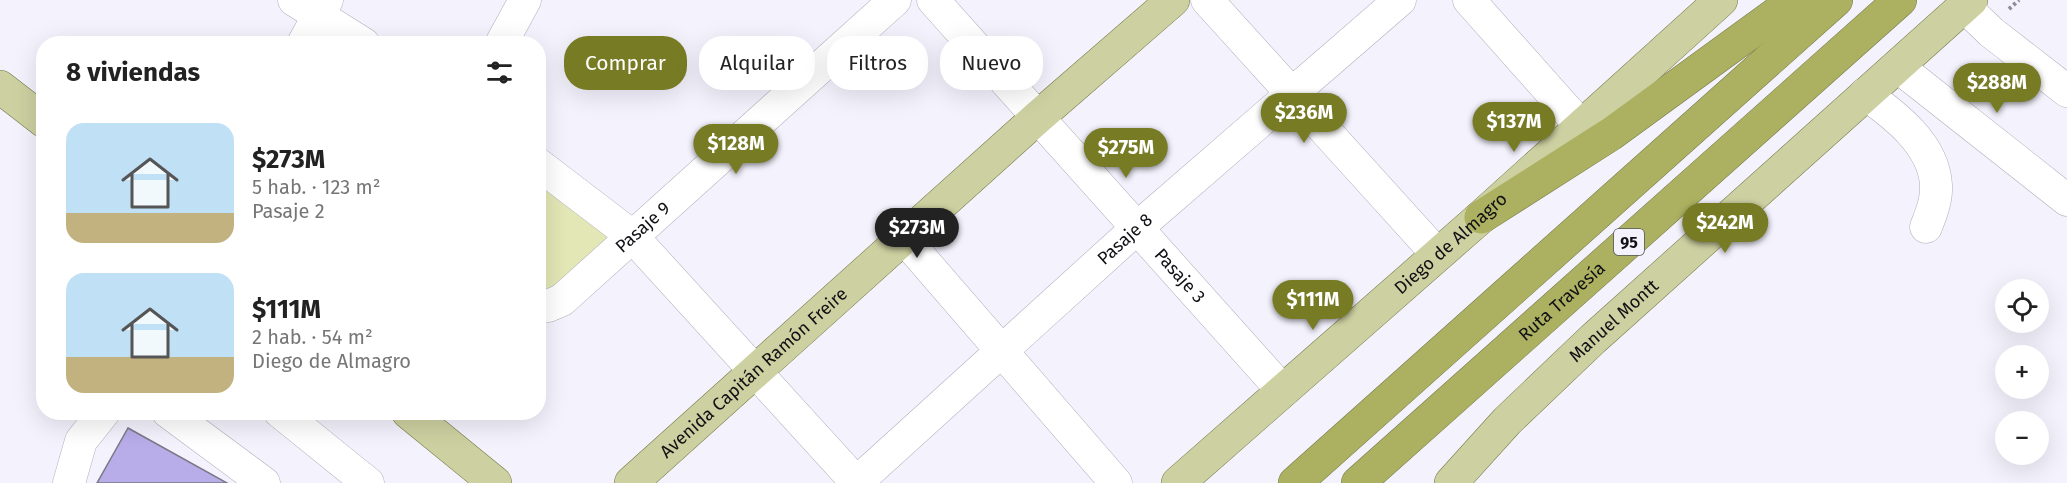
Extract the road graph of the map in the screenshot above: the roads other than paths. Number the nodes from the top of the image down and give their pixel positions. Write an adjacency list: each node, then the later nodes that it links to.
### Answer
1 (525, 0): 16 (street)
2 (895, 0): 30 (street, Pasaje 9)
3 (933, 0): 23 (street, Pasaje 3)
4 (1173, 0): 23 (main road, Avenida Capitán Ramón Freire)
5 (1207, 0): 20 (street)
6 (1400, 0): 20 (street, Pasaje 8)
7 (1469, 0): 24 (street)
8 (1720, 0): 24 (main road, Diego de Almagro)
9 (1795, 0): 27 (highway)
10 (1836, 0): 50 (highway, 95)
11 (1900, 0): 51 (highway, Ruta Travesía / 95)
12 (1967, 3): 17 (main road, Manuel Montt); 19 (street)
13 (313, 5): 14 (street); 15 (street)
14 (305, 36)
15 (354, 36)
16 (505, 36)
17 (1897, 66): 21 (main road, Manuel Montt); 26 (street)
18 (0, 87): 22 (main road)
19 (2067, 91)
20 (1290, 93): 29 (street, Pasaje 8); 32 (street)
21 (1865, 94): 28 (street); 41 (main road, Manuel Montt)
22 (36, 115)
23 (1037, 118): 29 (street, Pasaje 3); 31 (main road, Avenida Capitán Ramón Freire)
24 (1581, 126): 27 (main road, Diego de Almagro)
25 (546, 170): 30 (street)
26 (2067, 200)
27 (1481, 217): 32 (main road, Diego de Almagro)
28 (1926, 227)
29 (1137, 228): 34 (street, Pasaje 8); 36 (street, Pasaje 3)
30 (631, 235): 33 (street, Pasaje 9); 35 (street)
31 (903, 237): 34 (street); 35 (main road, Avenida Capitán Ramón Freire)
32 (1438, 255): 36 (main road, Diego de Almagro)
33 (546, 304)
34 (1000, 351): 47 (street, Pasaje 8); 48 (street)
35 (756, 369): 46 (main road, Avenida Capitán Ramón Freire); 47 (street)
36 (1283, 391): 49 (main road, Diego de Almagro)
37 (98, 420): 42 (street)
38 (179, 420): 43 (street)
39 (290, 420): 44 (street)
40 (418, 420): 45 (main road)
41 (1459, 480)
42 (69, 483)
43 (264, 483)
44 (368, 483)
45 (495, 483)
46 (631, 483)
47 (857, 483)
48 (1116, 483)
49 (1178, 483)
50 (1295, 483)
51 (1358, 483)

